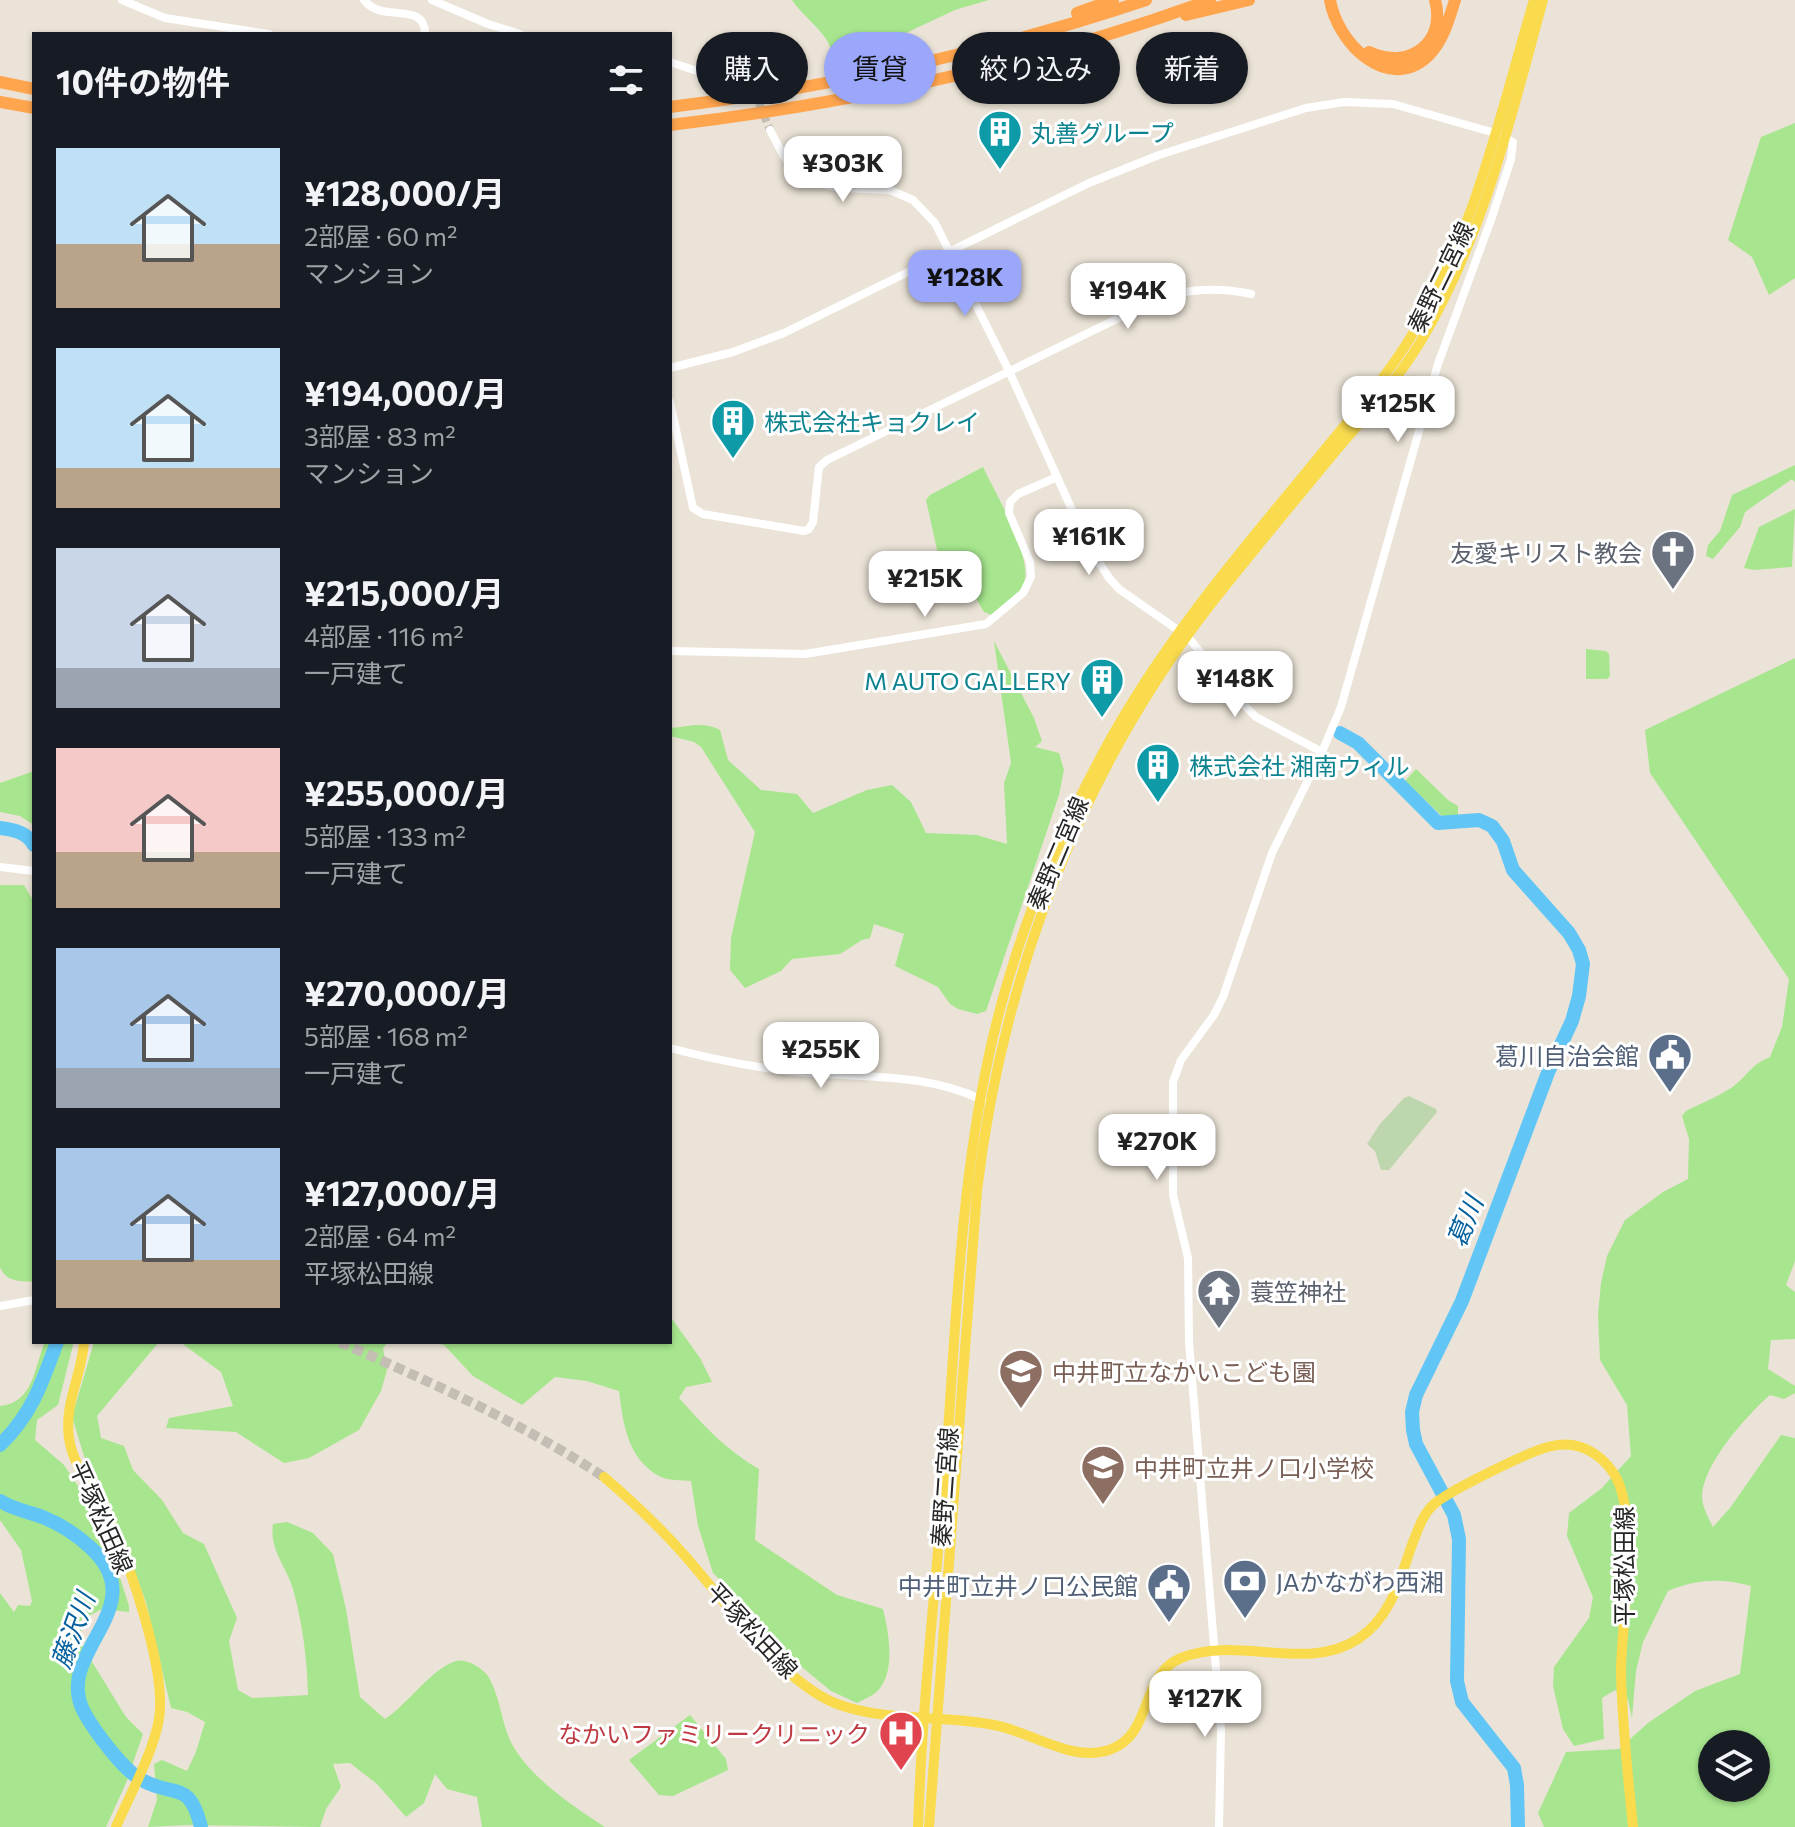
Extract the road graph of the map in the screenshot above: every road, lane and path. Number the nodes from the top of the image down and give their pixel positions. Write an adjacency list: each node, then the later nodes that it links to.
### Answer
1 (122, 0): 15 (street)
2 (364, 0): 16 (street)
3 (432, 0): 17 (street)
4 (1113, 0): 18 (highway)
5 (1146, 0): 19 (highway)
6 (1210, 0): 14 (highway)
7 (1249, 0): 14 (highway)
8 (1330, 0): 11 (highway)
9 (1337, 0): 10 (highway)
10 (1435, 0)
11 (1455, 0)
12 (1534, 0): 30 (main road, 秦野二宮線)
13 (1543, 0): 30 (main road, 秦野二宮線)
14 (1148, 23): 28 (highway)
15 (256, 32)
16 (425, 32)
17 (514, 32)
18 (1026, 32)
19 (1039, 32)
20 (952, 56): 26 (highway)
21 (672, 63): 22 (street)
22 (696, 71)
23 (0, 82): 24 (highway)
24 (32, 89)
25 (0, 102): 27 (highway)
26 (672, 107)
27 (32, 108)
28 (672, 125)
29 (770, 130): 31 (street)
30 (1500, 135): 31 (street); 37 (main road, 秦野二宮線); 39 (street)
31 (949, 250): 33 (street); 34 (street)
32 (1251, 294): 34 (street)
33 (672, 367)
34 (1009, 371): 35 (street); 36 (street)
35 (672, 411)
36 (1057, 477): 37 (street); 38 (street)
37 (1184, 633): 39 (street); 43 (main road, 秦野二宮線)
38 (672, 651)
39 (1322, 752): 48 (street)
40 (0, 867): 41 (street)
41 (30, 871)
42 (672, 1049): 43 (street)
43 (985, 1101): 49 (main road, 秦野二宮線)
44 (32, 1300): 45 (street)
45 (0, 1306)
46 (84, 1344): 50 (main road, 平塚松田線)
47 (604, 1477): 49 (main road, 平塚松田線)
48 (1216, 1649): 49 (main road, 平塚松田線); 53 (street); 54 (main road, 平塚松田線)
49 (931, 1719): 51 (main road, 秦野二宮線); 52 (main road, 秦野二宮線)
50 (116, 1827)
51 (918, 1827)
52 (929, 1827)
53 (1219, 1827)
54 (1633, 1827)

